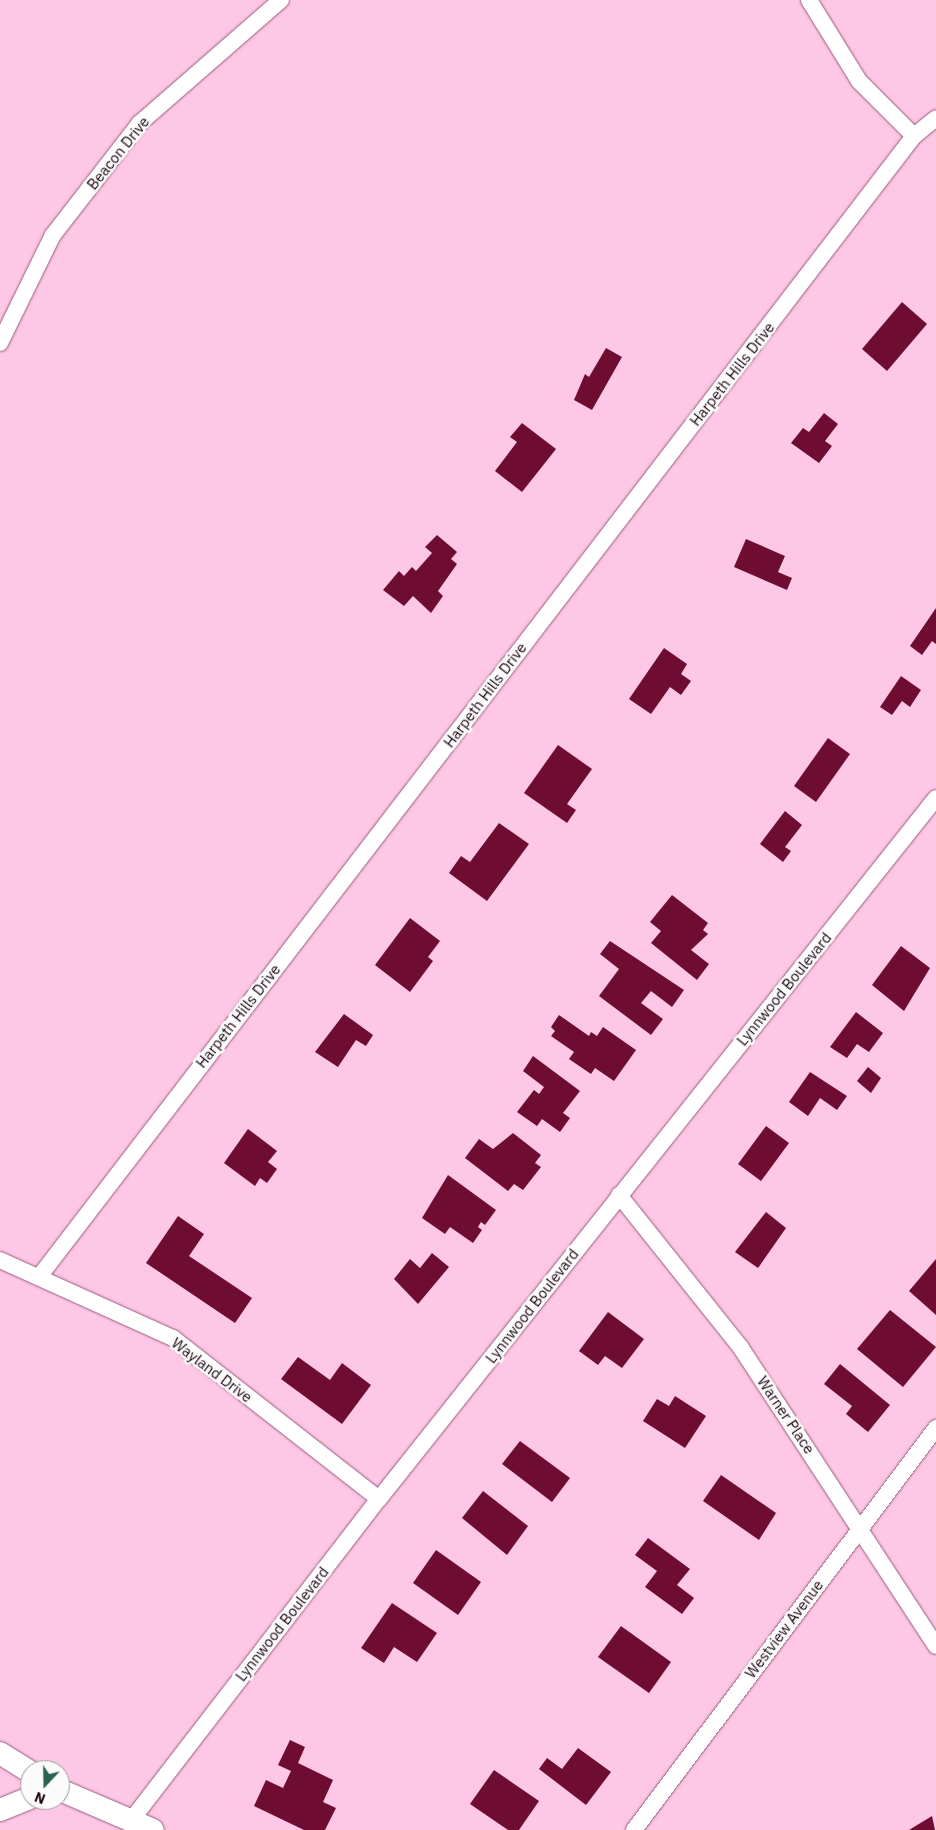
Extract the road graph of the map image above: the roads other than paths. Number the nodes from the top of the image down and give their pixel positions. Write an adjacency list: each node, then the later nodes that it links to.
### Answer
1 (281, 0): 5 (street, Beacon Drive)
2 (809, 0): 4 (street)
3 (936, 118): 4 (street, Harpeth Hills Drive)
4 (914, 136): 9 (street, Harpeth Hills Drive)
5 (0, 343)
6 (936, 800): 7 (street, Lynnwood Boulevard)
7 (619, 1195): 11 (street, Lynnwood Boulevard); 12 (street, Warner Place)
8 (0, 1260): 9 (street, Wayland Drive)
9 (39, 1277): 11 (street, Wayland Drive)
10 (936, 1428): 12 (street, Westview Avenue)
11 (379, 1499): 19 (street, Lynnwood Boulevard)
12 (860, 1527): 13 (street, Warner Place); 21 (street, Westview Avenue)
13 (936, 1646)
14 (0, 1753): 15 (main road)
15 (20, 1766)
16 (70, 1794): 19 (main road)
17 (20, 1802): 18 (main road)
18 (0, 1810)
19 (132, 1818): 20 (main road)
20 (153, 1830)
21 (634, 1830)

